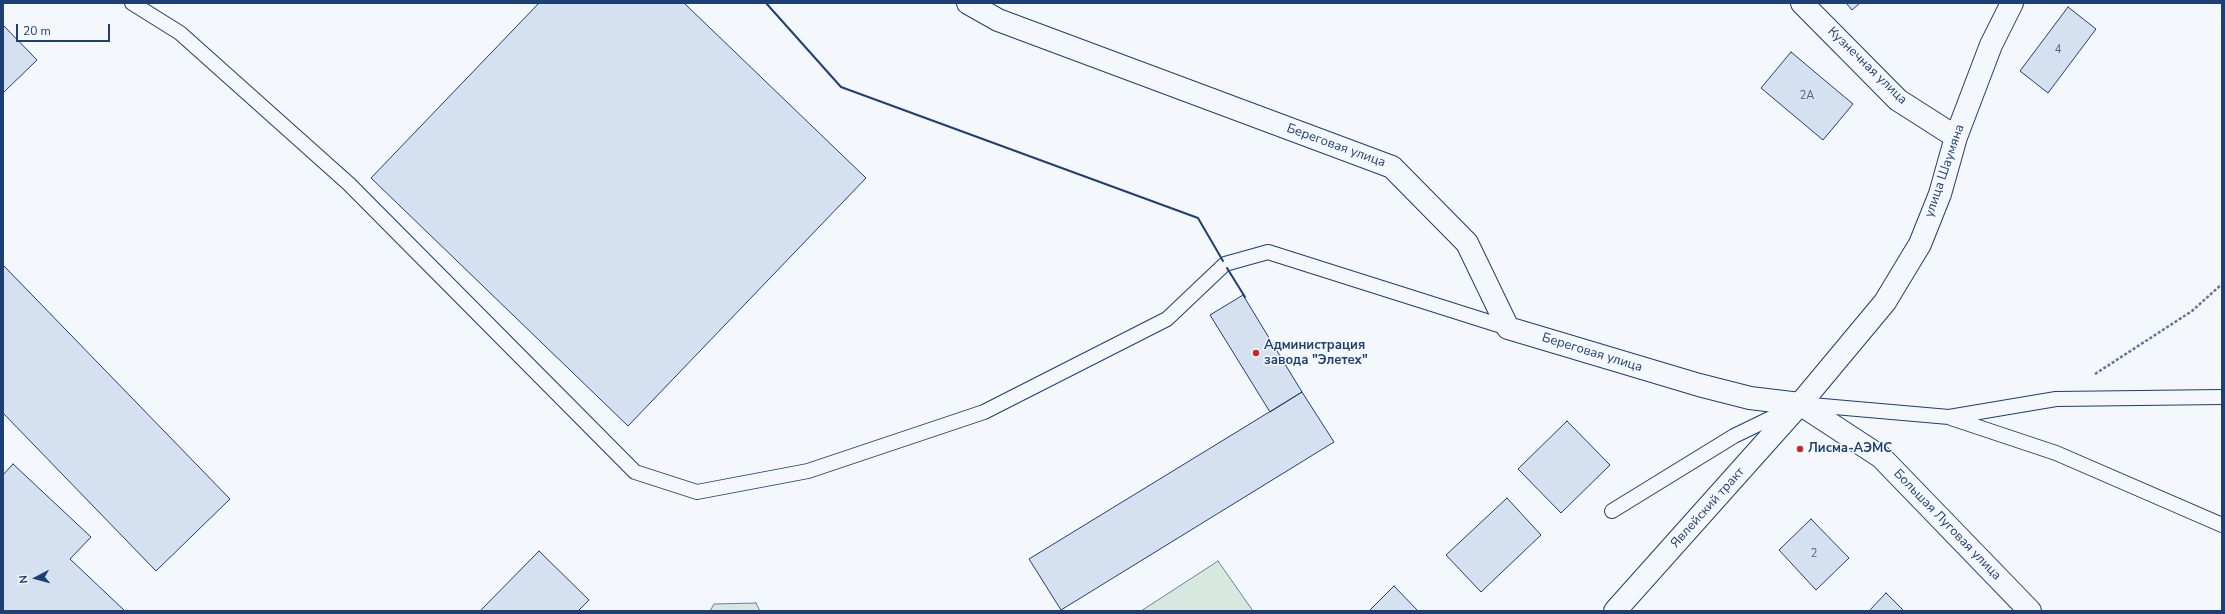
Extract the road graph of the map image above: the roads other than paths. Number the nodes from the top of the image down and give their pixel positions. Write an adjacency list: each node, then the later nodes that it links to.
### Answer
1 (132, 3): 6 (lane)
2 (968, 3): 6 (street, Береговая улица)
3 (1802, 3): 5 (street, Кузнечная улица)
4 (2012, 3): 5 (street, улица Шаумяна)
5 (1956, 137): 8 (street, улица Шаумяна)
6 (1508, 328): 8 (street, Береговая улица)
7 (2222, 397): 9 (lane)
8 (1800, 404): 9 (lane); 10 (lane); 12 (street, Явлейский тракт); 13 (street, Большая Луговая улица)
9 (1949, 417): 11 (lane)
10 (1612, 511)
11 (2222, 525)
12 (1615, 611)
13 (2030, 611)

